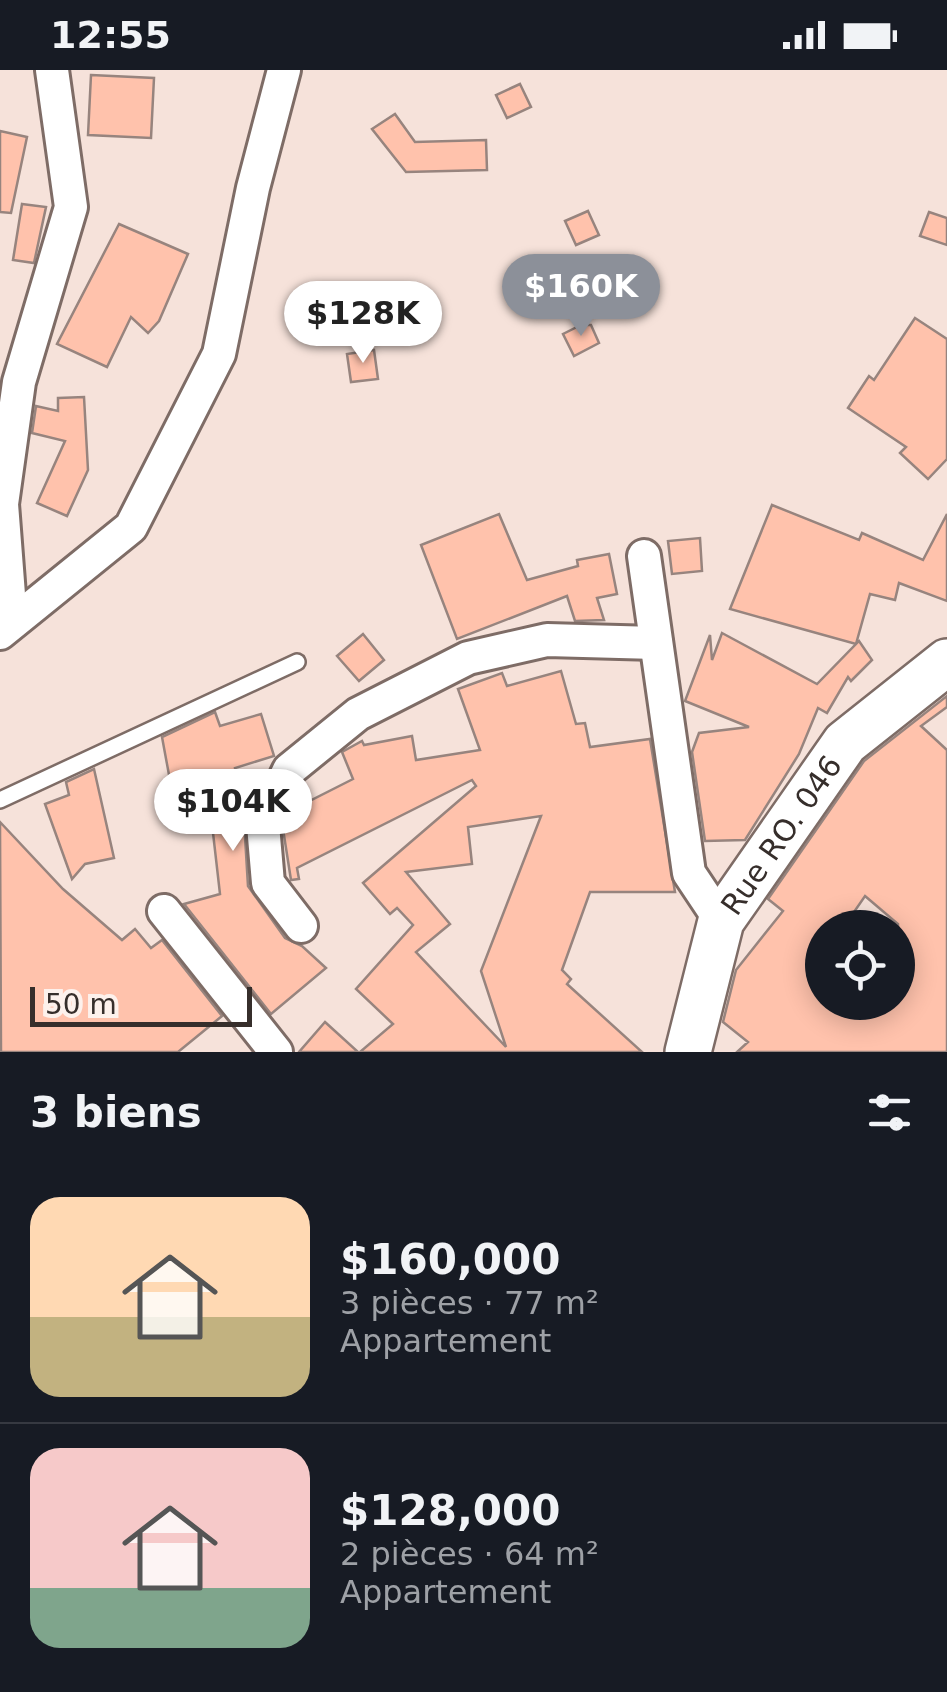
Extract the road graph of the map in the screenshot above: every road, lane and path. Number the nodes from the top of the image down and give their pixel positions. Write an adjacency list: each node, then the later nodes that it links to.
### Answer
1 (52, 70): 4 (street)
2 (284, 70): 4 (street)
3 (644, 556): 5 (street)
4 (6, 627)
5 (656, 643): 10 (street); 11 (street)
6 (297, 662): 8 (lane)
7 (947, 662): 10 (street, Rue RO. 046)
8 (0, 800)
9 (164, 911): 12 (street)
10 (721, 921): 13 (street, Rue RO. 046)
11 (302, 926)
12 (276, 1052)
13 (688, 1052)

